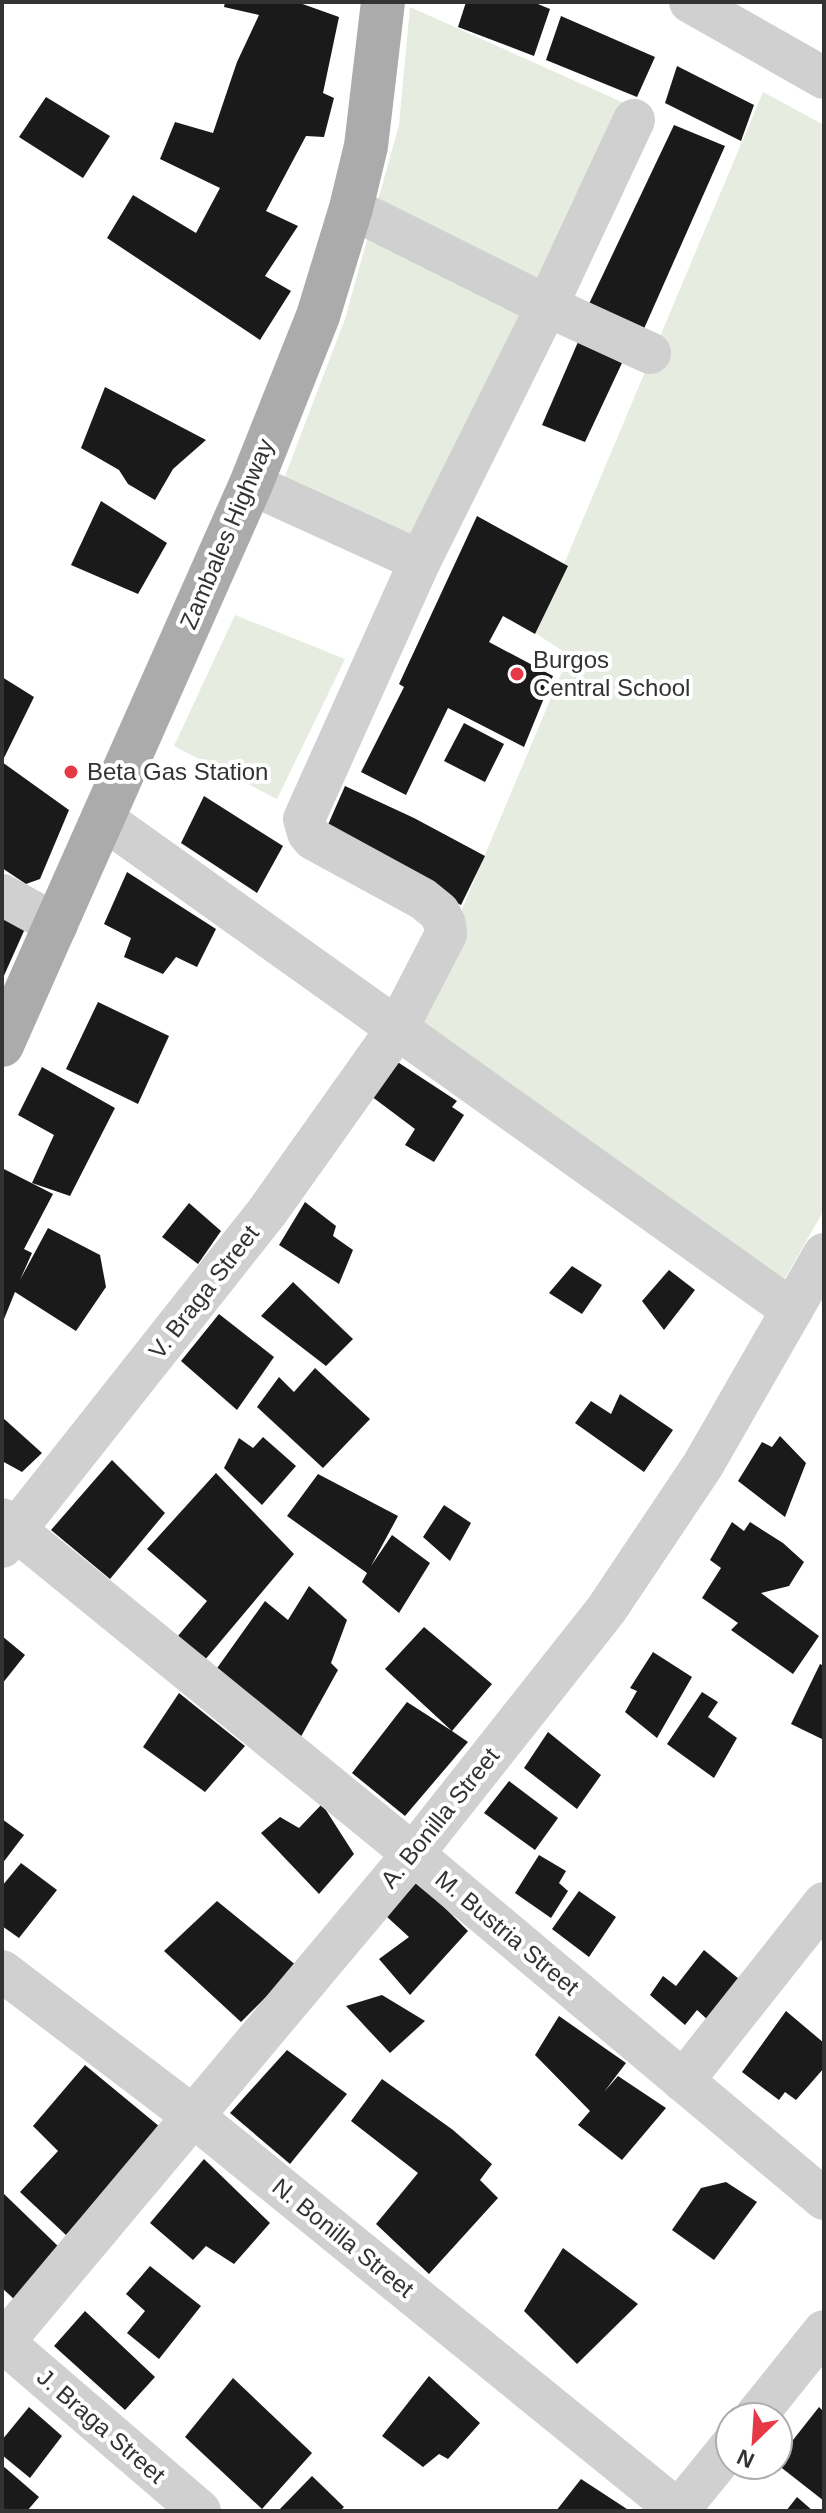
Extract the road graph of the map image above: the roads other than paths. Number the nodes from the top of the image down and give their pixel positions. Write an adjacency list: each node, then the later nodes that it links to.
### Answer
1 (383, 2): 5 (main road, Zambales Highway)
2 (690, 2): 3 (street)
3 (824, 78)
4 (634, 120): 6 (street)
5 (351, 208): 6 (street); 8 (main road, Zambales Highway)
6 (547, 306): 7 (street); 9 (street)
7 (650, 353)
8 (251, 484): 9 (street); 10 (main road, Zambales Highway)
9 (420, 561): 13 (street, V. Braga Street)
10 (102, 818): 12 (main road, Zambales Highway); 13 (street)
11 (2, 895): 12 (street)
12 (57, 925): 14 (main road, Zambales Highway)
13 (397, 1029): 16 (street); 17 (street, V. Braga Street)
14 (2, 1045)
15 (824, 1254): 16 (street, A. Bonilla Street)
16 (792, 1310): 18 (street, A. Bonilla Street)
17 (6, 1532): 18 (street, M. Bustria Street)
18 (413, 1854): 21 (street, M. Bustria Street); 22 (street, A. Bonilla Street)
19 (824, 1903): 21 (street)
20 (2, 1971): 22 (street, N. Bonilla Street)
21 (683, 2081): 23 (street, M. Bustria Street)
22 (194, 2117): 25 (street, A. Bonilla Street); 29 (street, N. Bonilla Street)
23 (824, 2199)
24 (824, 2331): 26 (street)
25 (2, 2343): 28 (street, J. Braga Street)
26 (768, 2401)
27 (714, 2467): 29 (street)
28 (200, 2511)
29 (679, 2511)

